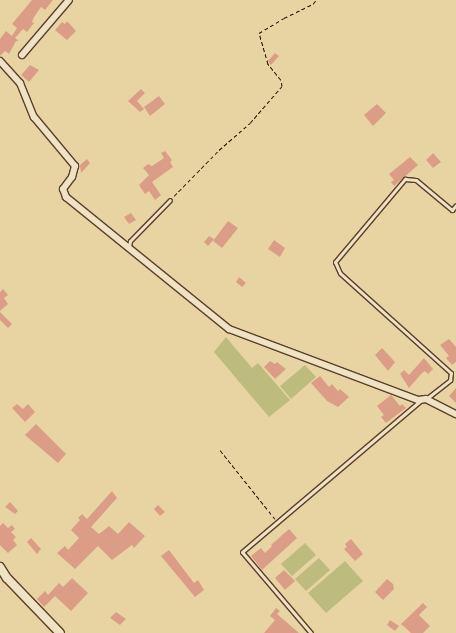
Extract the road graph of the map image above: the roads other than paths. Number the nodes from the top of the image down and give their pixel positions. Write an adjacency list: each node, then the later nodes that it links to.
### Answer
1 (70, 0): 2 (street)
2 (22, 55)
3 (0, 61): 6 (street)
4 (170, 200): 6 (lane)
5 (456, 205): 7 (lane)
6 (128, 246): 7 (street)
7 (424, 400): 8 (street); 11 (lane)
8 (456, 414)
9 (0, 566): 10 (street)
10 (60, 633)
11 (311, 633)

